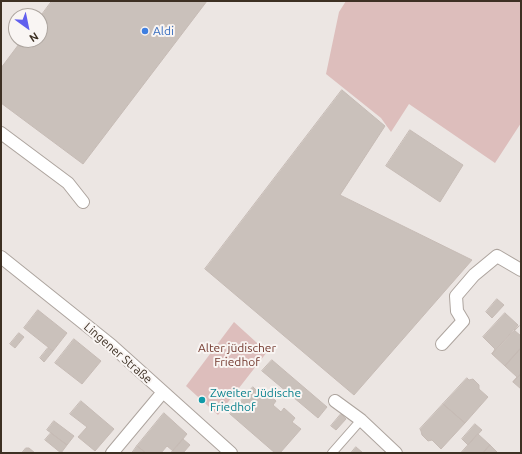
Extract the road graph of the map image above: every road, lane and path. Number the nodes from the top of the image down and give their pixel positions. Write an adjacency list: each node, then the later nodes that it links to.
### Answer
1 (1, 133): 2 (street)
2 (83, 202)
3 (1, 257): 6 (street, Lingener Straße)
4 (521, 270): 5 (street)
5 (442, 344)
6 (163, 392): 9 (street); 10 (street, Lingener Straße)
7 (335, 401): 8 (street)
8 (361, 420): 11 (lane); 12 (street)
9 (112, 453)
10 (231, 453)
11 (332, 453)
12 (396, 453)

